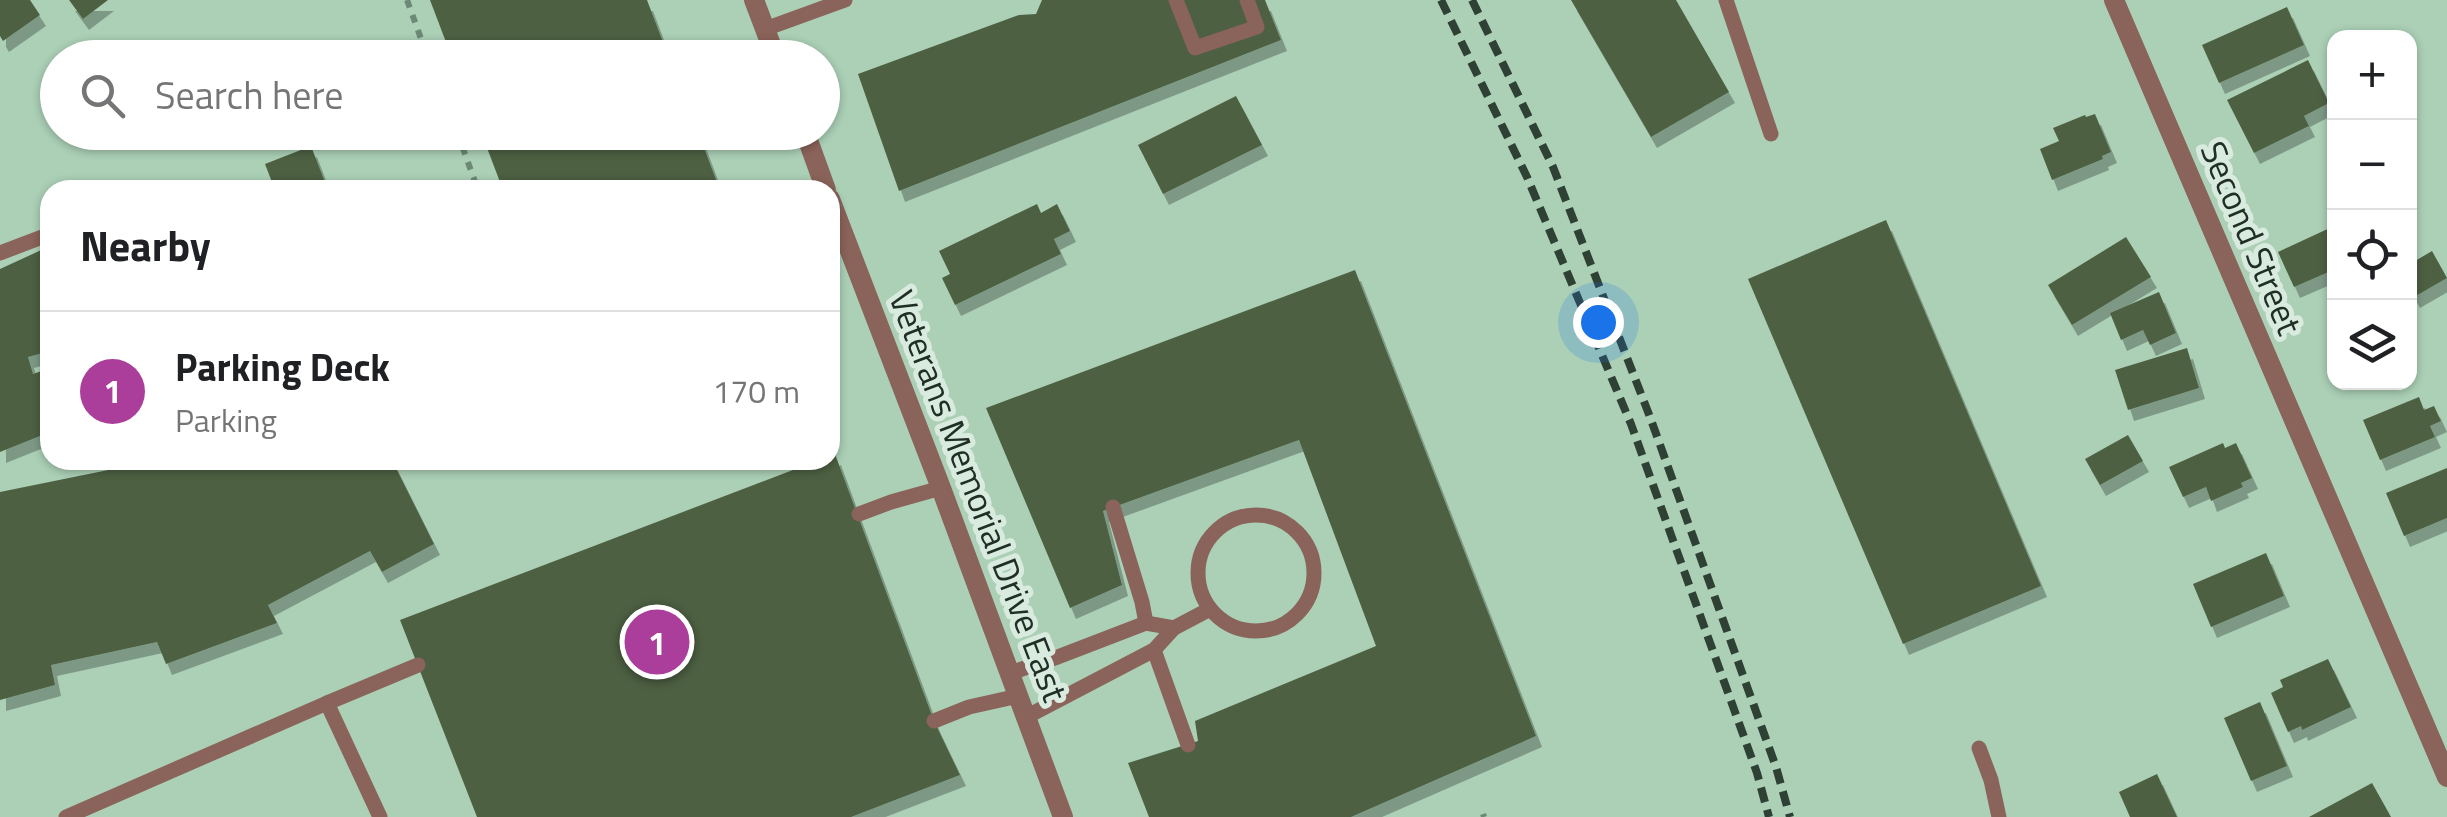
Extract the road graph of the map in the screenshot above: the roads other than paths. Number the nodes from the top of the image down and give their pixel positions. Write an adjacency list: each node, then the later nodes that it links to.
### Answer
1 (754, 0): 7 (street)
2 (845, 0): 7 (lane)
3 (1176, 0): 4 (lane)
4 (1247, 0)
5 (1726, 0): 9 (lane)
6 (2114, 0): 30 (street, Second Street)
7 (765, 28): 8 (street)
8 (769, 40)
9 (1770, 134)
10 (811, 150): 11 (street)
11 (822, 180)
12 (840, 225): 15 (street, Veterans Memorial Drive East)
13 (40, 238): 14 (lane)
14 (0, 253)
15 (941, 488): 17 (lane); 23 (street, Veterans Memorial Drive East)
16 (1113, 507): 19 (lane)
17 (859, 514)
18 (1210, 609): 18 (lane); 20 (lane)
19 (1146, 622): 20 (lane); 23 (lane)
20 (1174, 628): 21 (lane)
21 (1154, 650): 26 (lane); 28 (lane)
22 (418, 665): 25 (lane)
23 (1010, 674): 24 (street, Veterans Memorial Drive East)
24 (1018, 696): 26 (street, Veterans Memorial Drive East); 27 (lane)
25 (327, 703): 31 (lane); 32 (lane)
26 (1026, 717): 33 (street, Veterans Memorial Drive East)
27 (934, 721)
28 (1188, 745)
29 (1978, 748): 34 (lane)
30 (2447, 777)
31 (66, 817)
32 (380, 817)
33 (1063, 817)
34 (2000, 817)

